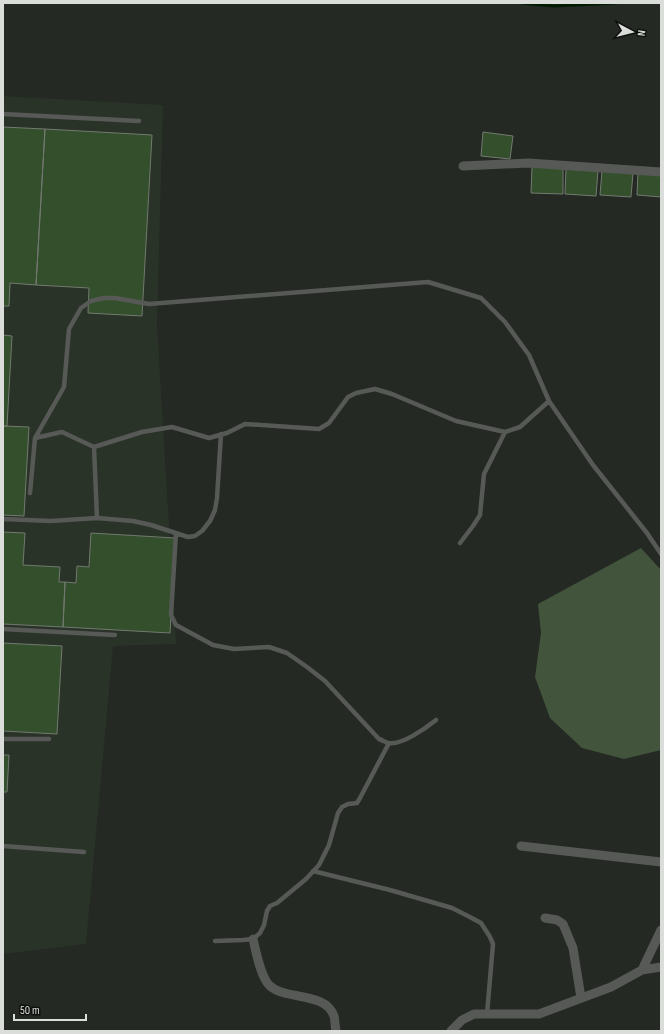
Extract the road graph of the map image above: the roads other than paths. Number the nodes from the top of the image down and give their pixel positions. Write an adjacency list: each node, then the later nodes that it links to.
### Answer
1 (3, 114): 2 (lane)
2 (139, 121)
3 (463, 166): 4 (street)
4 (661, 172)
5 (549, 401): 6 (lane); 8 (lane); 15 (lane)
6 (505, 432): 7 (lane); 14 (lane)
7 (221, 434): 9 (lane); 13 (lane)
8 (35, 438): 9 (lane); 10 (lane)
9 (94, 447): 11 (lane)
10 (30, 493)
11 (97, 518): 12 (lane); 13 (lane)
12 (3, 519)
13 (176, 533): 21 (lane)
14 (460, 543)
15 (661, 554)
16 (3, 629): 17 (lane)
17 (115, 635)
18 (436, 720): 21 (lane)
19 (3, 739): 20 (lane)
20 (49, 739)
21 (389, 743): 26 (lane)
22 (3, 846): 24 (lane)
23 (521, 846): 25 (street)
24 (84, 852)
25 (661, 862)
26 (313, 871): 29 (lane); 34 (lane)
27 (545, 918): 33 (street)
28 (661, 930): 32 (street)
29 (253, 939): 30 (lane); 35 (street)
30 (215, 941)
31 (661, 968): 32 (street)
32 (642, 970): 33 (street)
33 (581, 998): 34 (street)
34 (487, 1014): 36 (street)
35 (336, 1031)
36 (451, 1031)

